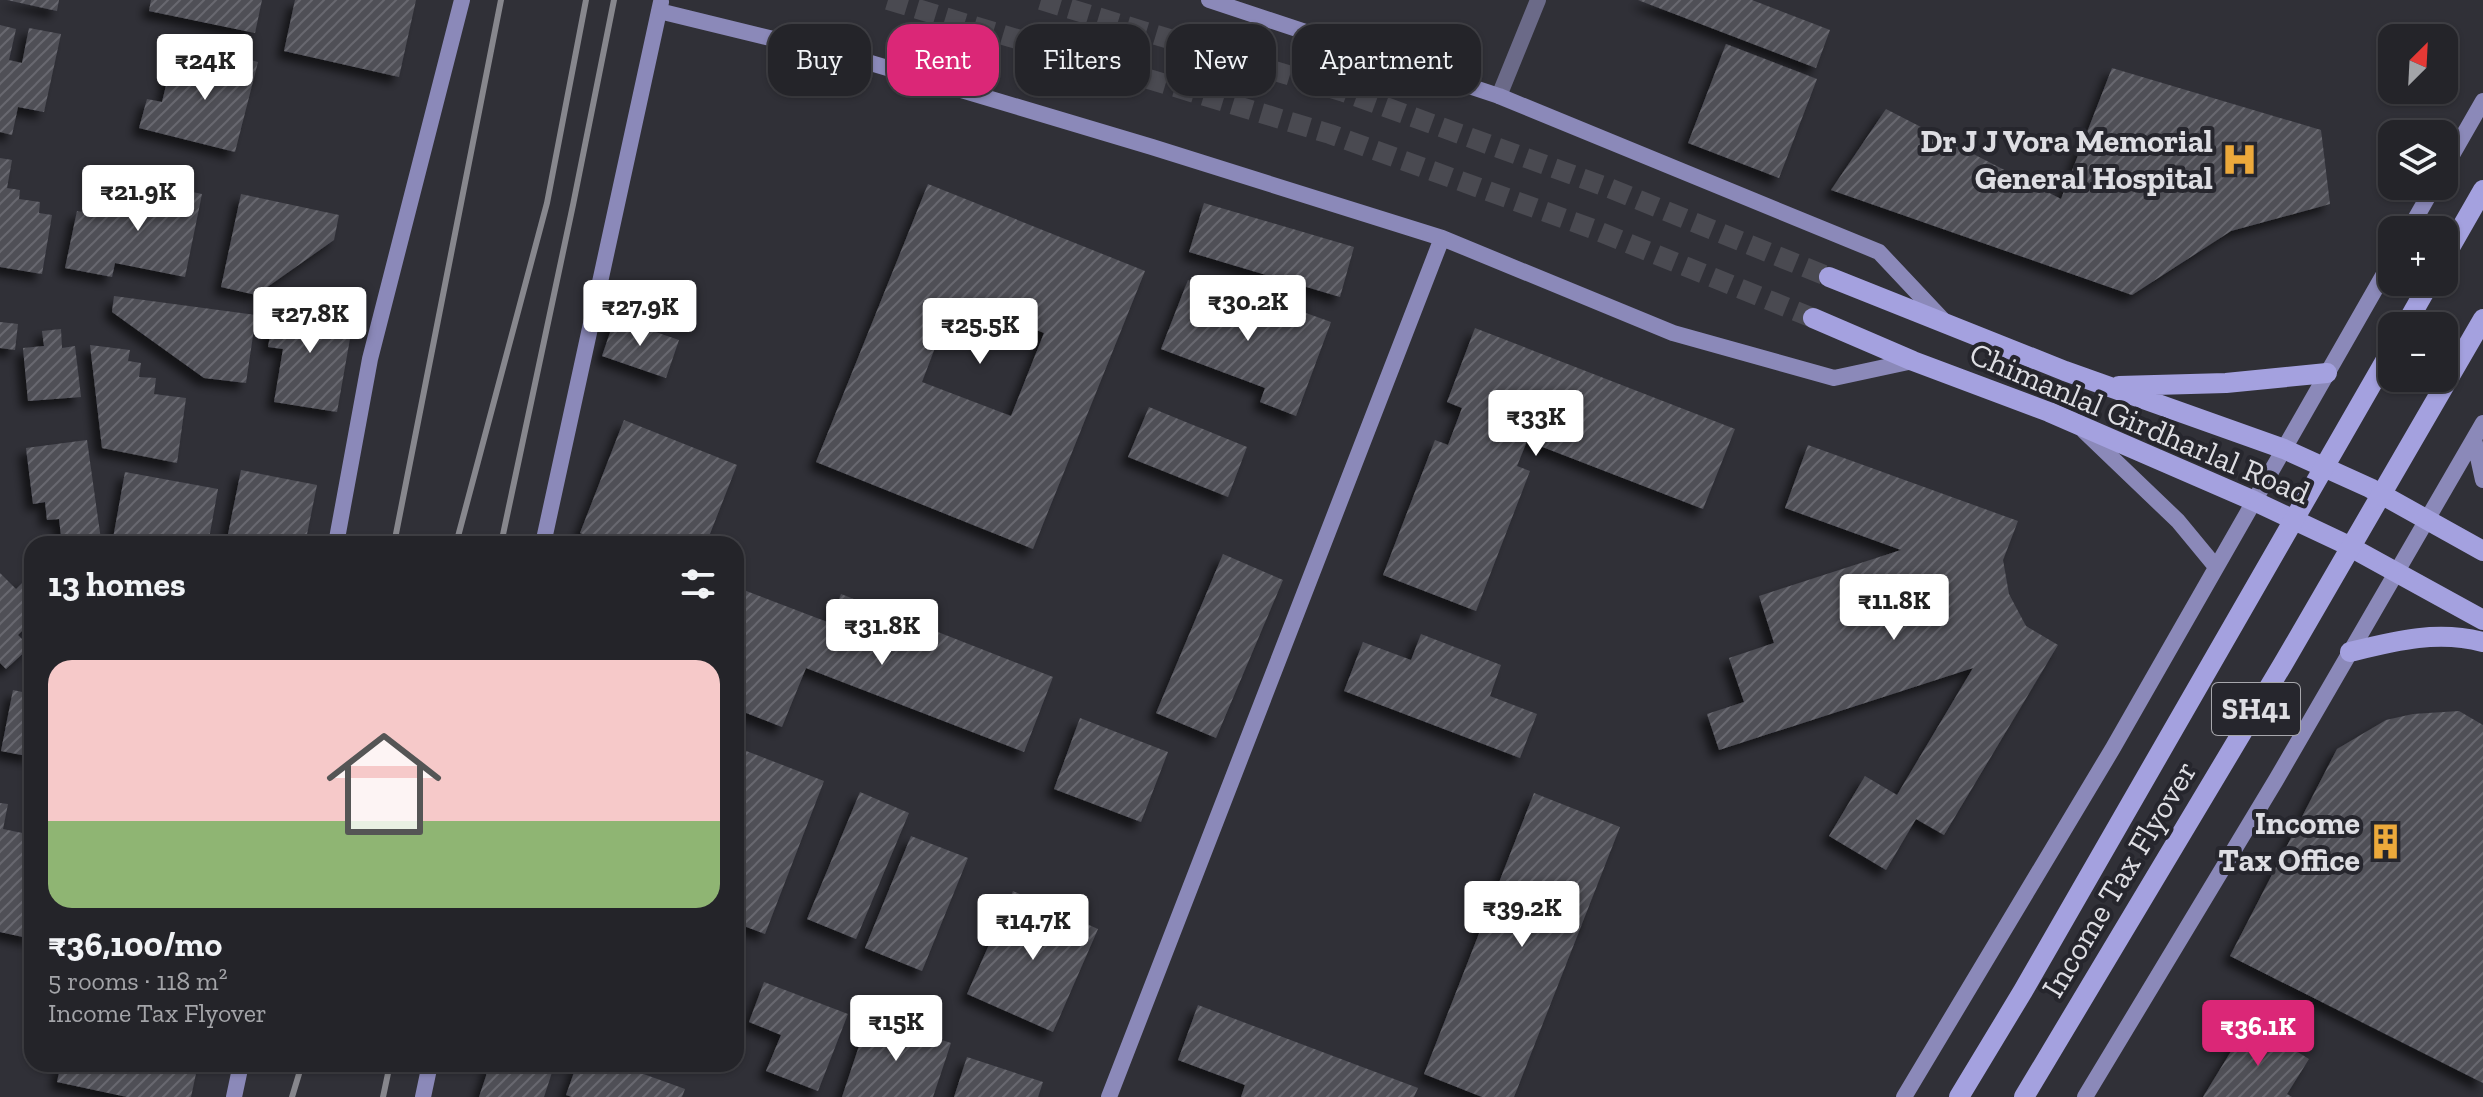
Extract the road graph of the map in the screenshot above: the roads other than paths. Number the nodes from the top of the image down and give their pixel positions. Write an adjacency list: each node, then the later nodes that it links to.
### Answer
1 (462, 0): 27 (street)
2 (1209, 0): 5 (street)
3 (1538, 0): 5 (street)
4 (660, 5): 10 (street); 28 (street)
5 (1499, 96): 15 (street)
6 (2483, 101): 7 (street)
7 (2458, 145)
8 (2483, 190): 9 (main road)
9 (2458, 234)
10 (1442, 238): 16 (street); 39 (street)
11 (1829, 277): 15 (main road, Chimanlal Girdharlal Road)
12 (2378, 284): 17 (street)
13 (1813, 318): 16 (main road, Chimanlal Girdharlal Road)
14 (2483, 319): 42 (main road, Income Tax Flyover / SH41, bridge)
15 (1943, 320): 19 (main road, Chimanlal Girdharlal Road)
16 (1913, 361): 21 (main road, Chimanlal Girdharlal Road)
17 (2327, 373): 19 (main road); 23 (street)
18 (2378, 373): 41 (main road, Income Tax Flyover, bridge)
19 (2107, 386): 23 (main road, Chimanlal Girdharlal Road)
20 (2483, 423): 22 (street)
21 (2077, 424): 25 (main road, Chimanlal Girdharlal Road); 30 (street)
22 (2474, 439): 24 (street); 26 (street)
23 (2284, 449): 25 (street); 26 (main road, Chimanlal Girdharlal Road)
24 (2483, 480)
25 (2254, 501): 30 (street); 31 (main road, Chimanlal Girdharlal Road)
26 (2426, 521): 29 (main road, Chimanlal Girdharlal Road); 31 (street)
27 (337, 536)
28 (545, 536)
29 (2483, 551)
30 (2216, 567): 40 (street)
31 (2396, 574): 32 (main road, Chimanlal Girdharlal Road); 34 (street)
32 (2483, 620)
33 (2483, 642): 34 (main road)
34 (2350, 652): 43 (street)
35 (239, 1072): 37 (street)
36 (428, 1072): 38 (street)
37 (234, 1097)
38 (423, 1097)
39 (1109, 1097)
40 (1904, 1097)
41 (1959, 1097)
42 (2024, 1097)
43 (2085, 1097)

